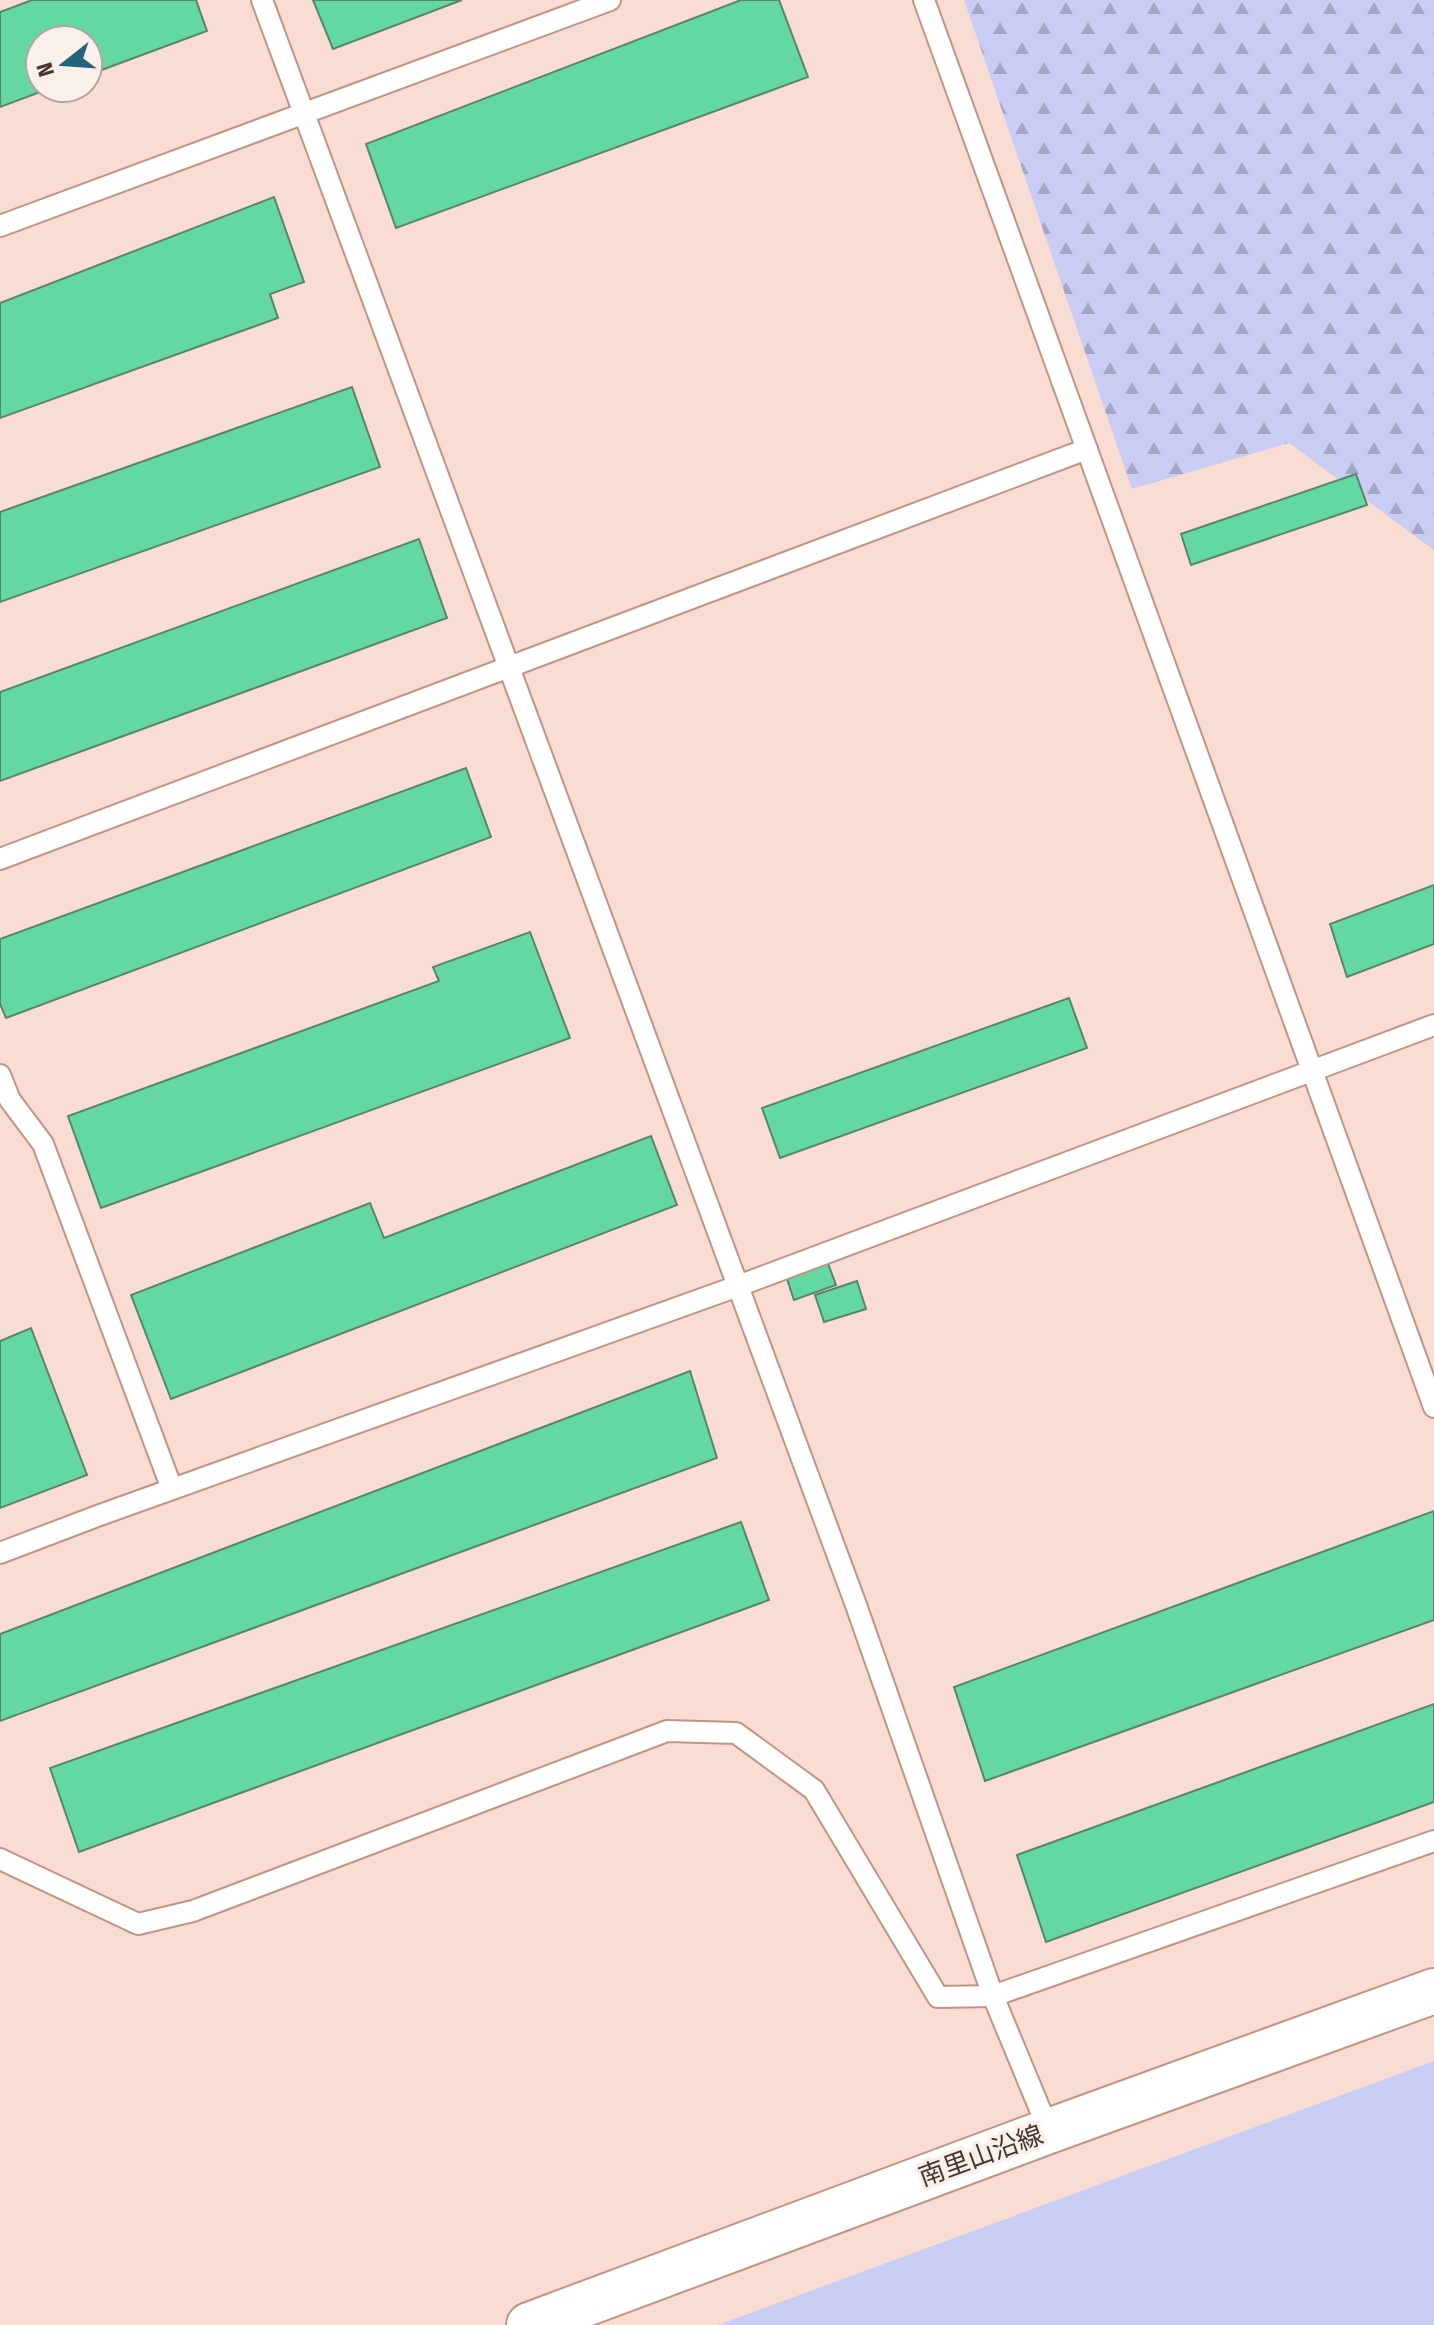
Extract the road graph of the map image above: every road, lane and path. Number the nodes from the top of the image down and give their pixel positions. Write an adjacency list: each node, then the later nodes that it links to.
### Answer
1 (262, 0): 4 (lane)
2 (610, 0): 4 (lane)
3 (924, 0): 6 (lane)
4 (306, 114): 5 (lane); 7 (lane)
5 (0, 226)
6 (1087, 449): 7 (lane); 10 (lane)
7 (510, 666): 8 (lane); 12 (lane)
8 (0, 859)
9 (1434, 1025): 10 (lane)
10 (1312, 1069): 12 (lane); 13 (lane)
11 (0, 1075): 14 (lane)
12 (738, 1286): 14 (lane); 19 (lane)
13 (1434, 1407)
14 (172, 1489): 15 (lane)
15 (0, 1553)
16 (1434, 1841): 19 (lane)
17 (0, 1859): 19 (lane)
18 (1434, 1991): 20 (street, 南里山沿線)
19 (993, 1996): 20 (lane)
20 (1049, 2131): 21 (street, 南里山沿線)
21 (529, 2325)

